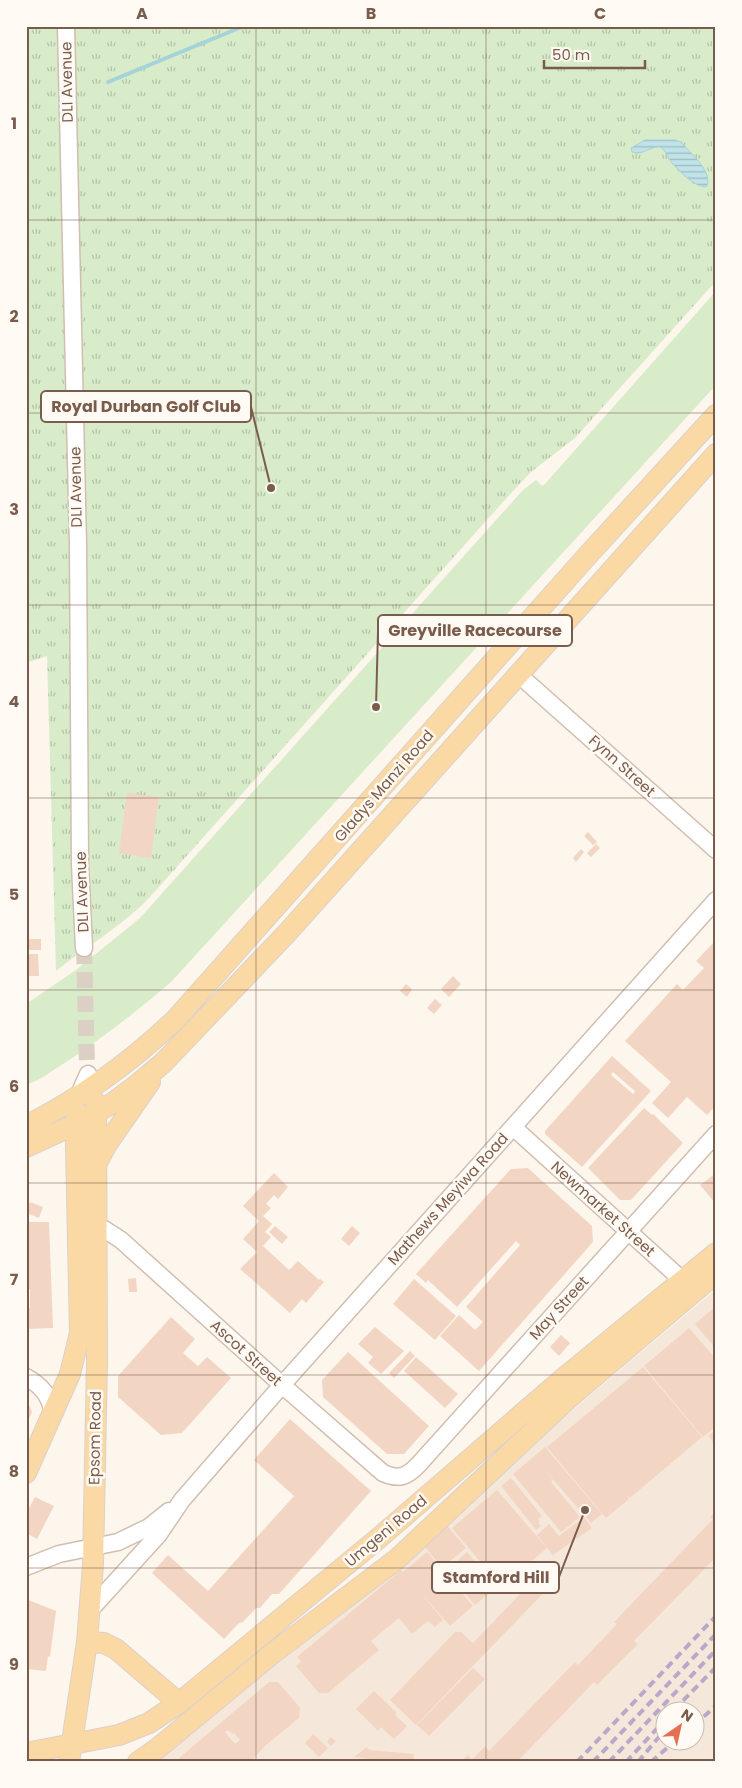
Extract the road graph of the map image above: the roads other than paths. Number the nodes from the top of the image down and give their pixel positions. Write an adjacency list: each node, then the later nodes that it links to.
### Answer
1 (66, 26): 10 (street, DLI Avenue)
2 (716, 415): 4 (main road, Gladys Manzi Road)
3 (716, 454): 5 (main road, Gladys Manzi Road)
4 (499, 655): 5 (main road); 8 (main road, Gladys Manzi Road)
5 (524, 678): 6 (street, Fynn Street); 9 (main road, Gladys Manzi Road)
6 (716, 850)
7 (716, 900): 17 (street, Mathews Meyiwa Road)
8 (268, 916): 9 (main road); 12 (main road, Gladys Manzi Road)
9 (287, 933): 11 (main road, Gladys Manzi Road)
10 (84, 948)
11 (164, 1062): 14 (main road, Gladys Manzi Road); 20 (main road)
12 (91, 1075): 13 (main road, Gladys Manzi Road); 14 (main road, Epsom Road)
13 (78, 1097): 15 (main road); 16 (main road, Gladys Manzi Road)
14 (96, 1112): 15 (main road, Gladys Manzi Road); 20 (main road, Epsom Road)
15 (76, 1124): 19 (main road, Gladys Manzi Road); 29 (main road)
16 (26, 1126)
17 (512, 1127): 22 (street, Newmarket Street); 27 (street, Mathews Meyiwa Road)
18 (716, 1134): 22 (street, May Street)
19 (26, 1148)
20 (95, 1167): 21 (main road, Epsom Road)
21 (95, 1226): 27 (street, Ascot Street); 34 (main road, Epsom Road)
22 (628, 1232): 25 (street, Newmarket Street); 31 (street, May Street)
23 (716, 1253): 25 (main road, Umgeni Road)
24 (716, 1273): 25 (main road, Umgeni Road)
25 (689, 1285): 28 (main road, Umgeni Road)
26 (26, 1377): 29 (street)
27 (282, 1385): 31 (street, Ascot Street); 32 (street, Mathews Meyiwa Road)
28 (565, 1389): 33 (main road, Umgeni Road); 35 (main road, Umgeni Road)
29 (53, 1412): 30 (main road)
30 (26, 1473)
31 (399, 1477)
32 (182, 1500): 34 (street, Mathews Meyiwa Road); 37 (street, Mathews Meyiwa Road)
33 (380, 1537): 35 (main road); 39 (main road, Umgeni Road)
34 (94, 1547): 36 (street, Mathews Meyiwa Road); 37 (main road, Epsom Road)
35 (397, 1559): 42 (main road, Umgeni Road)
36 (26, 1567)
37 (90, 1610): 38 (main road, Epsom Road)
38 (87, 1642): 39 (main road); 41 (main road, Epsom Road)
39 (179, 1703): 41 (main road, Umgeni Road)
40 (26, 1753): 41 (main road, Umgeni Road)
41 (70, 1753)
42 (138, 1762)

